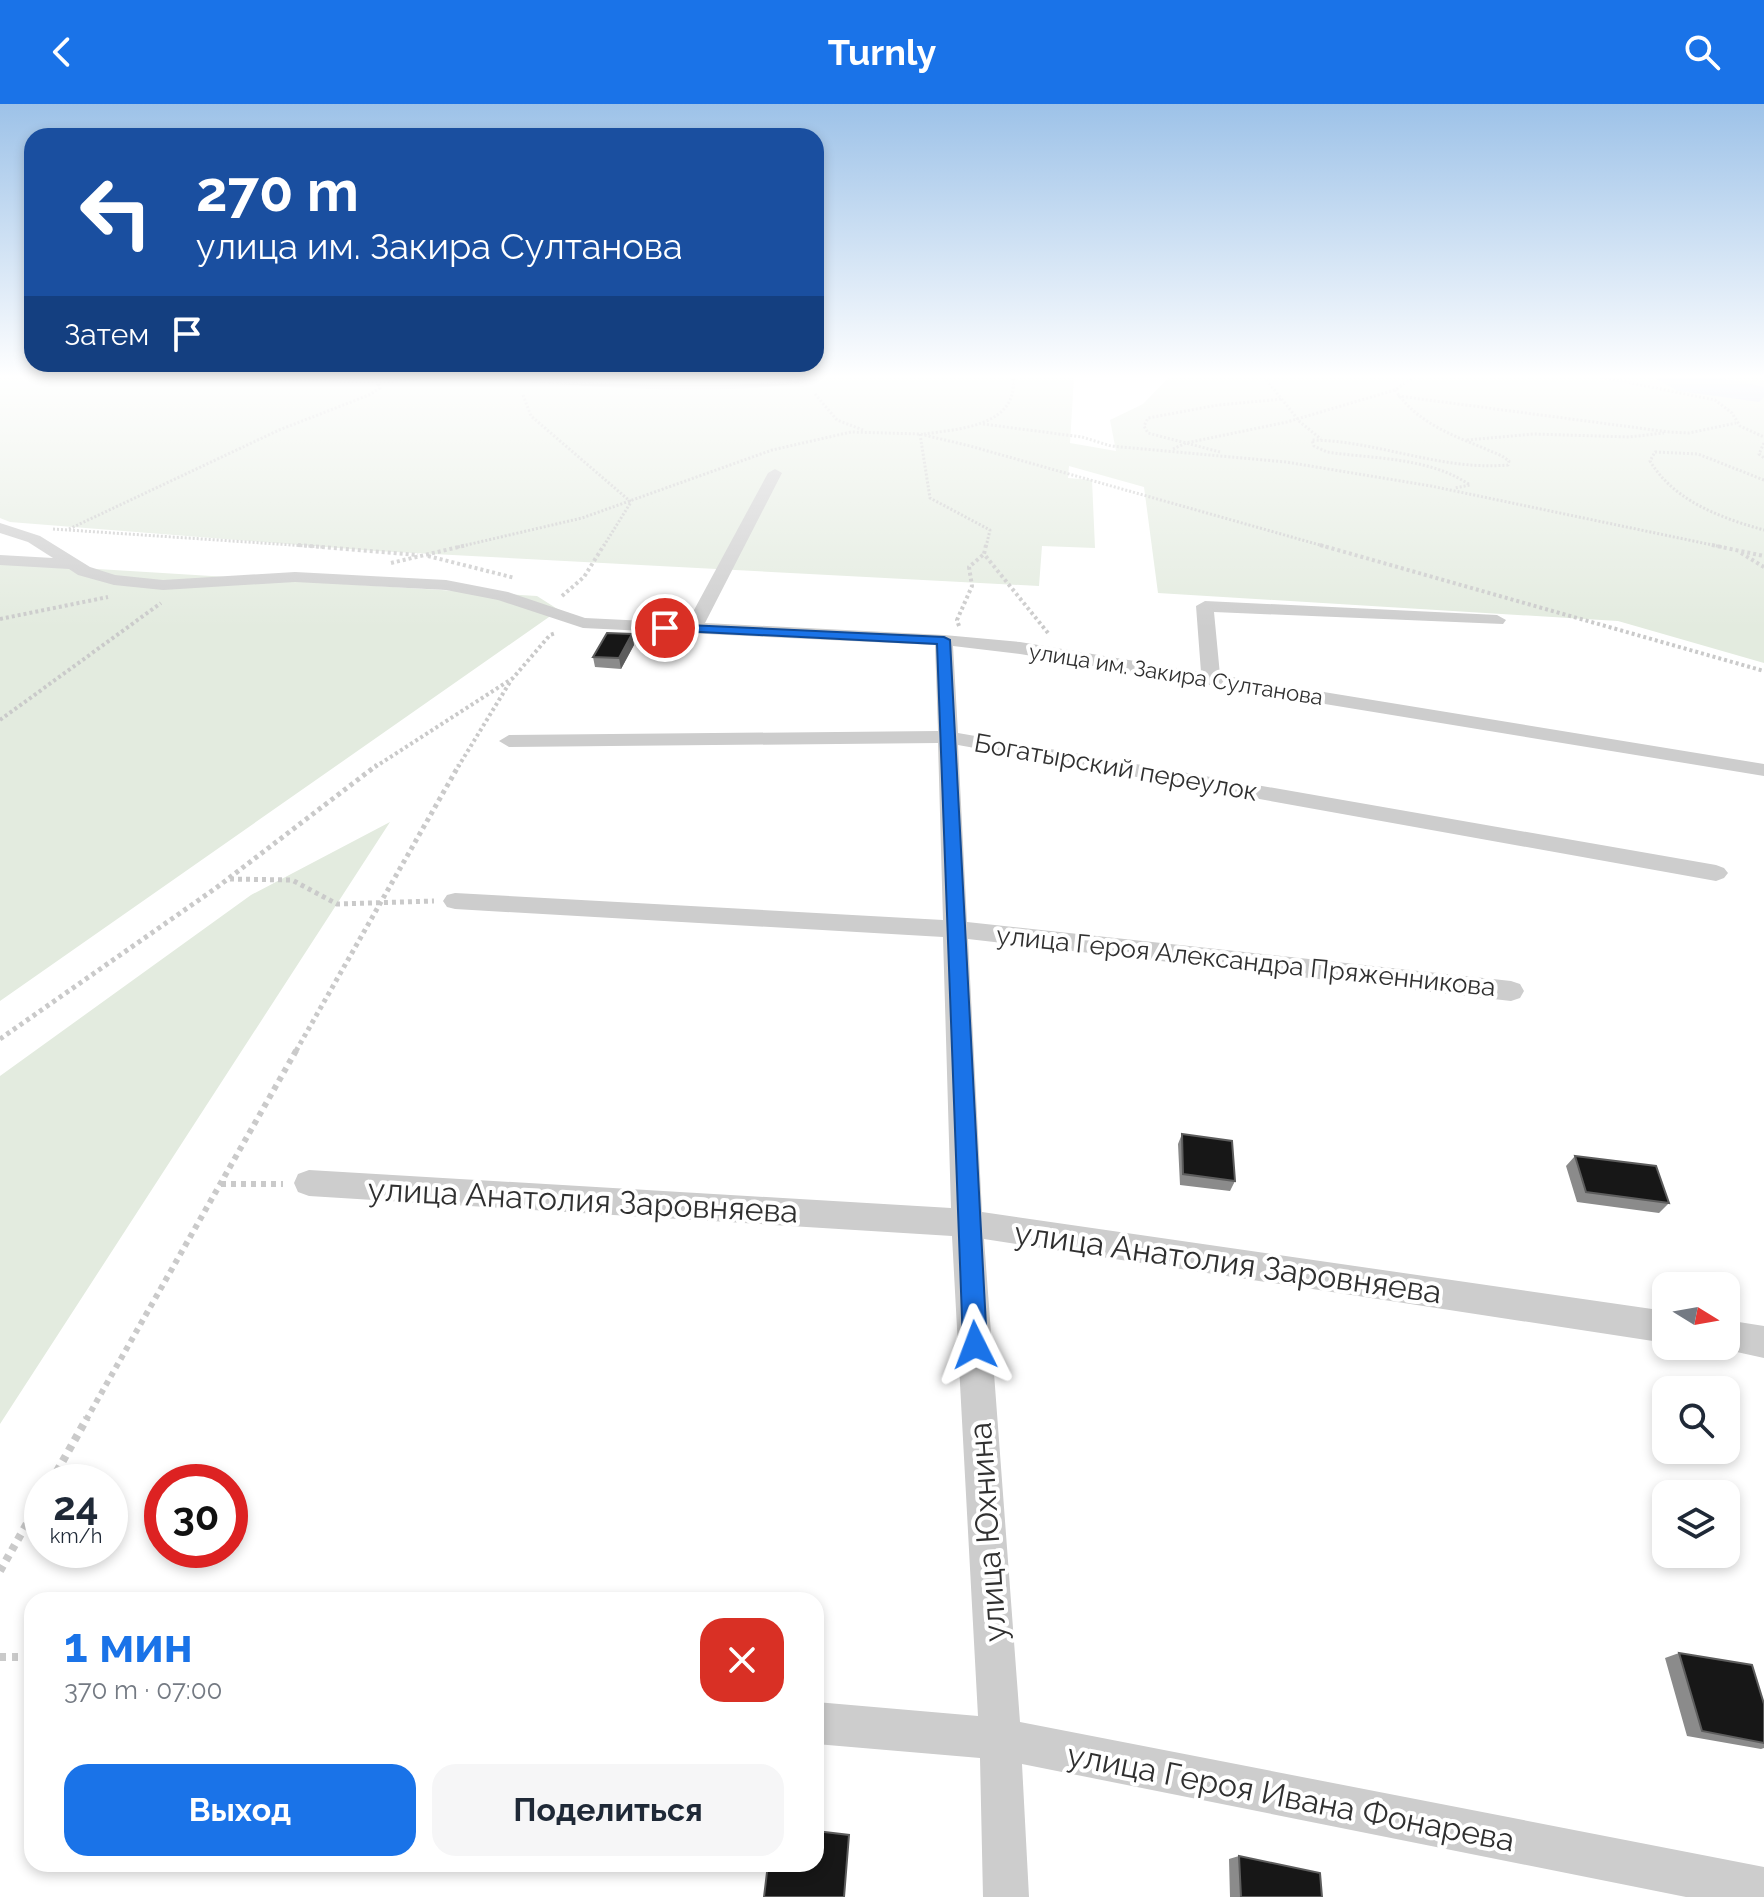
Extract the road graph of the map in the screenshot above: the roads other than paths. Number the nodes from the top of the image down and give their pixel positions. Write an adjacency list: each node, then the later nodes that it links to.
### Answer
1 (775, 473): 7 (street)
2 (0, 528): 4 (street)
3 (0, 560): 4 (street)
4 (78, 564): 5 (street); 5 (street)
5 (295, 577): 7 (street, улица им. Закира Султанова)
6 (1497, 620): 9 (street)
7 (693, 629): 8 (street, улица им. Закира Султанова)
8 (954, 641): 9 (street, улица им. Закира Султанова); 10 (street, улица Юхнина)
9 (1211, 681): 12 (street, улица им. Закира Султанова)
10 (948, 737): 11 (street, Богатырский переулок); 13 (street, Богатырский переулок); 15 (street, улица Юхнина)
11 (509, 741)
12 (1764, 770)
13 (1716, 873)
14 (455, 901): 15 (street, улица Героя Александра Пряженникова)
15 (957, 929): 16 (street, улица Героя Александра Пряженникова); 18 (street, улица Юхнина)
16 (1511, 991)
17 (309, 1183): 18 (street, улица Анатолия Заровняева)
18 (967, 1223): 19 (street, улица Анатолия Заровняева); 23 (street, улица Юхнина)
19 (1652, 1325)
20 (1740, 1338): 21 (street)
21 (1764, 1342)
22 (824, 1724): 23 (street, улица Героя Ивана Фонарева)
23 (1000, 1739): 24 (street, улица Героя Ивана Фонарева); 25 (street, улица Юхнина)
24 (1764, 1890)
25 (1006, 1897)

